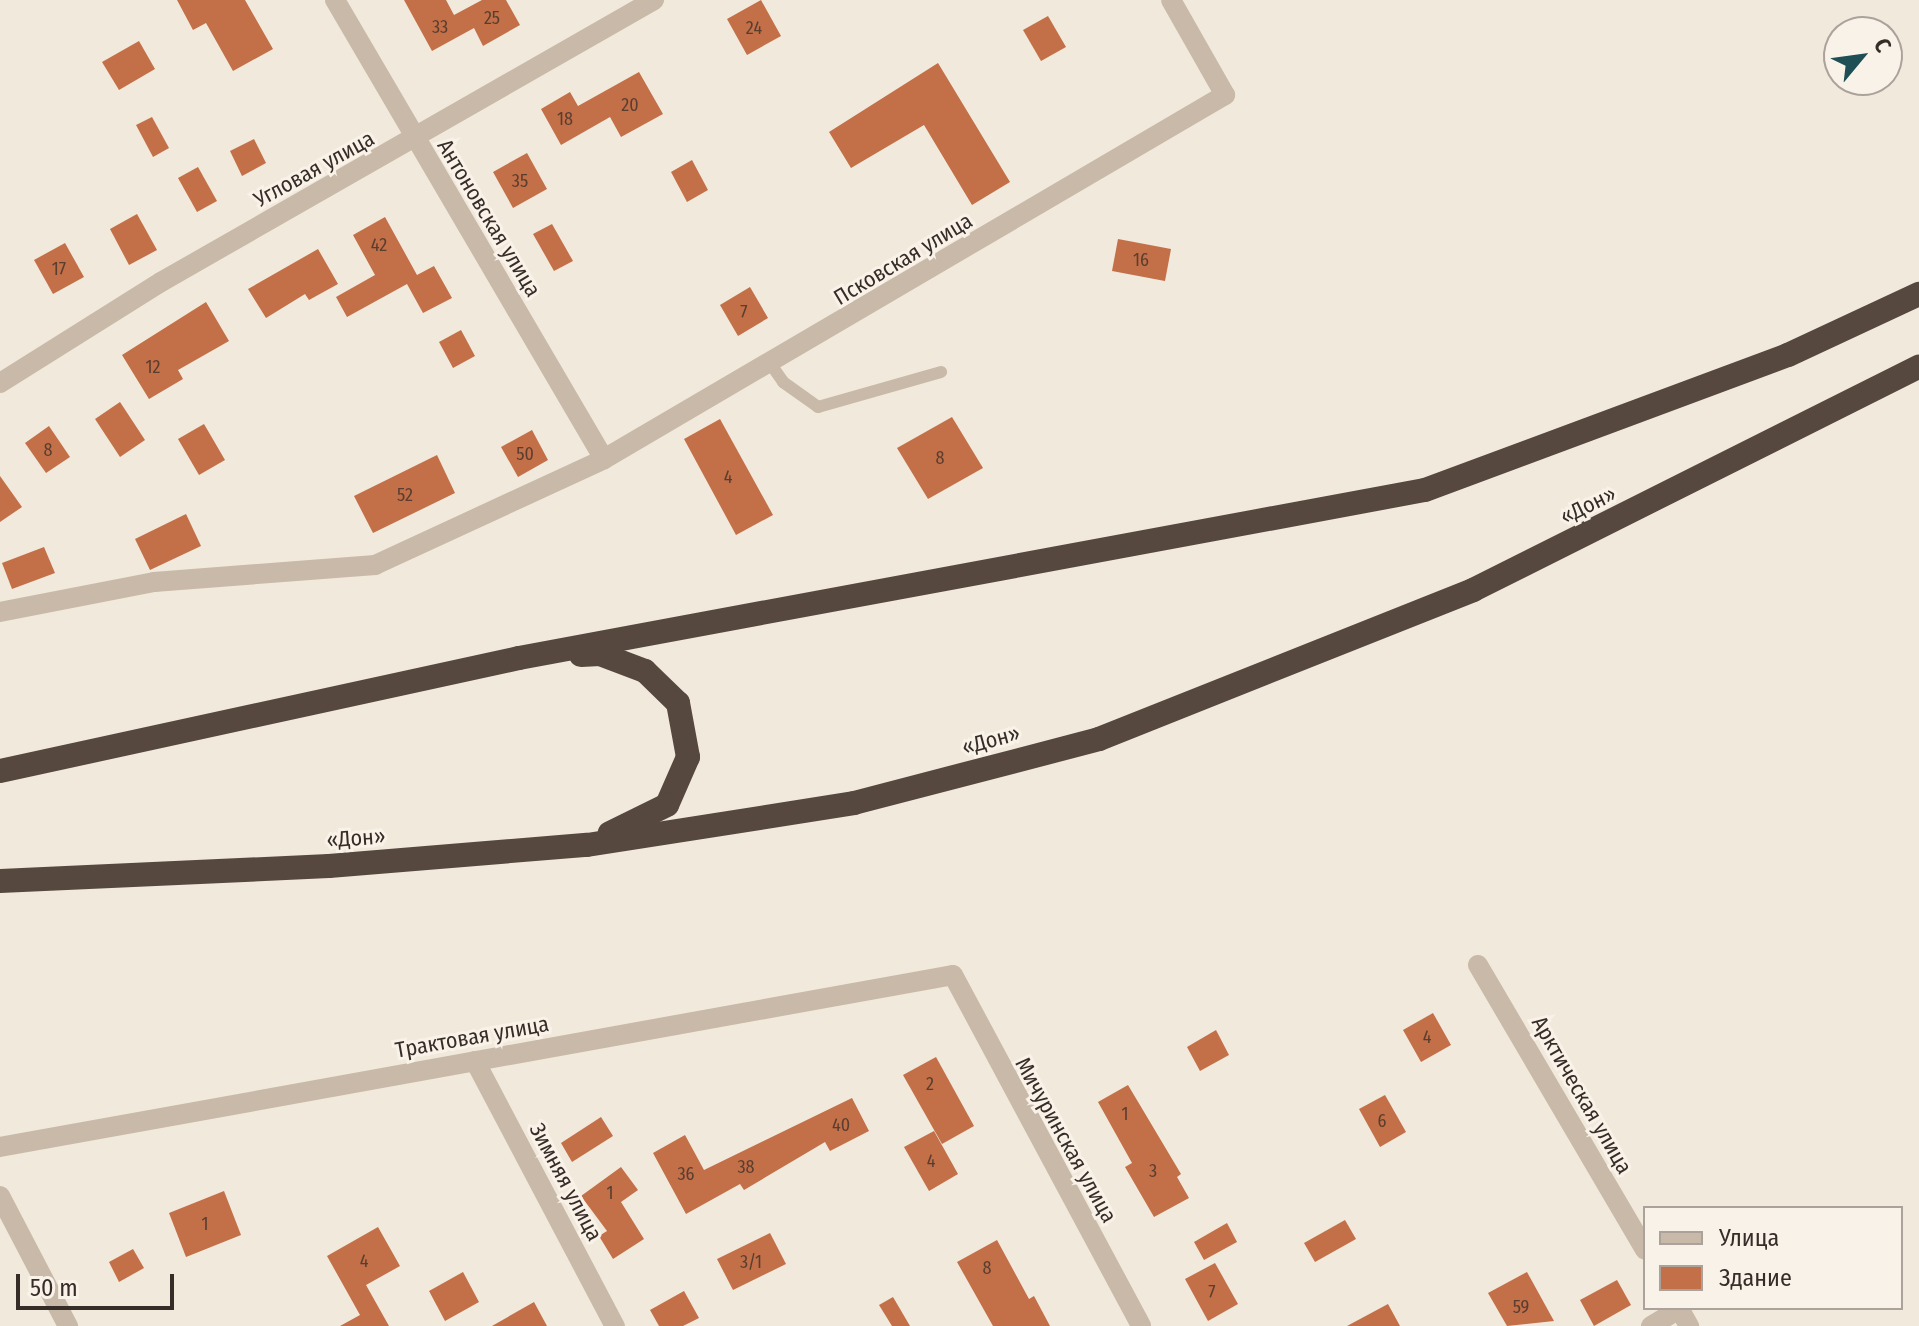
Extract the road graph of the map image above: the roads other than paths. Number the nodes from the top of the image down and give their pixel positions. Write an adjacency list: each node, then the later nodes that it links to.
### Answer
1 (335, 0): 4 (street, Антоновская улица)
2 (654, 0): 4 (street, Угловая улица)
3 (1171, 0): 6 (street, Псковская улица)
4 (415, 141): 9 (street, Угловая улица); 10 (street, Антоновская улица)
5 (1919, 294): 12 (highway)
6 (772, 366): 8 (lane); 10 (street, Псковская улица)
7 (1919, 367): 14 (highway, «Дон»)
8 (941, 372)
9 (0, 383)
10 (604, 459): 11 (street, Псковская улица)
11 (0, 612)
12 (519, 658): 13 (highway); 14 (highway)
13 (0, 771)
14 (587, 845): 15 (highway, «Дон»)
15 (0, 881)
16 (1478, 965): 21 (street, Арктическая улица)
17 (953, 975): 18 (street, Трактовая улица); 25 (street, Мичуринская улица)
18 (475, 1061): 19 (street, Трактовая улица); 24 (street, Зимняя улица)
19 (0, 1147)
20 (0, 1196): 23 (street)
21 (1643, 1247)
22 (1676, 1310): 26 (street)
23 (68, 1326)
24 (615, 1326)
25 (1141, 1326)
26 (1651, 1326)

